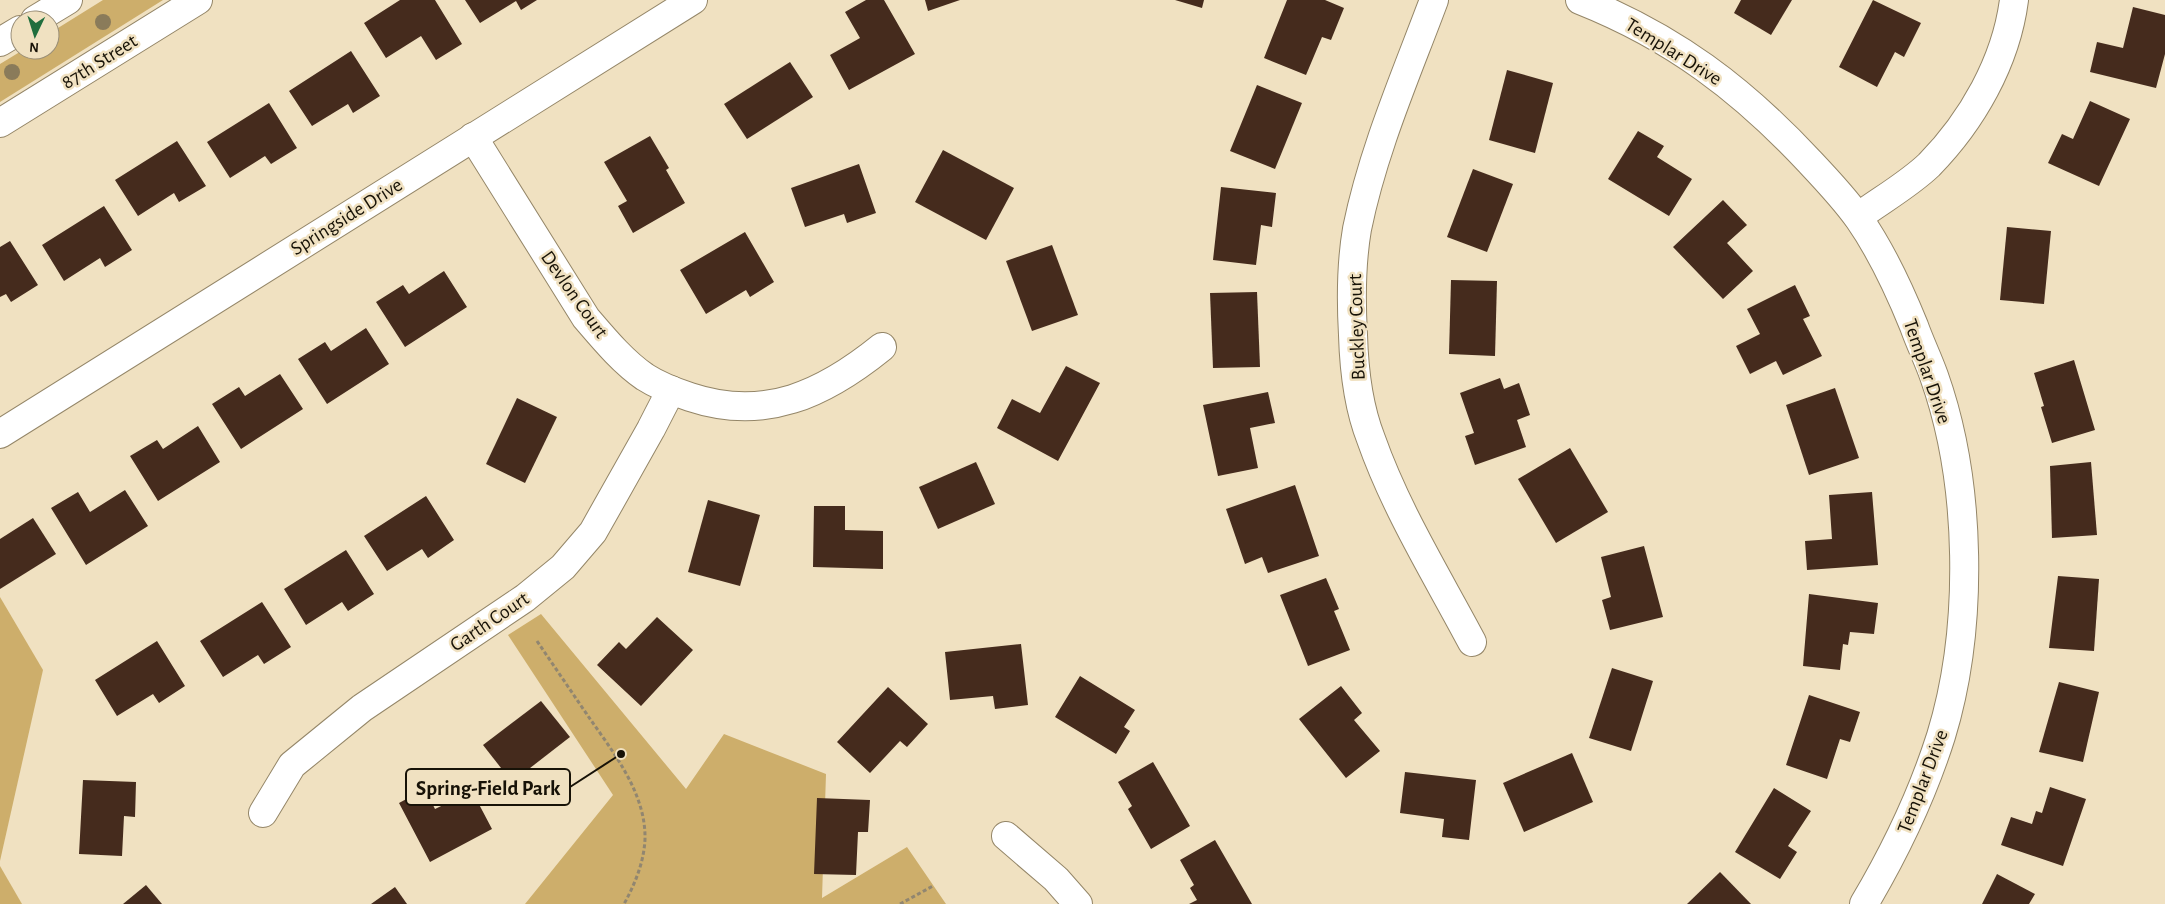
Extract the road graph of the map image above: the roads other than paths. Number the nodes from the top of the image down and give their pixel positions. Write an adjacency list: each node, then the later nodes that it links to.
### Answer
1 (68, 0): 7 (street)
2 (198, 0): 8 (street, 87th Street)
3 (693, 0): 9 (street, Springside Drive)
4 (1434, 0): 14 (street, Buckley Court)
5 (1580, 0): 10 (street, Templar Drive)
6 (2014, 0): 10 (street)
7 (52, 10)
8 (0, 123)
9 (474, 136): 12 (street, Devlon Court); 13 (street, Springside Drive)
10 (1858, 217): 18 (street, Templar Drive)
11 (882, 348): 12 (street, Devlon Court)
12 (670, 390): 15 (street, Garth Court)
13 (0, 434)
14 (1472, 642)
15 (263, 813)
16 (1006, 836): 17 (street)
17 (1078, 904)
18 (1864, 904)

